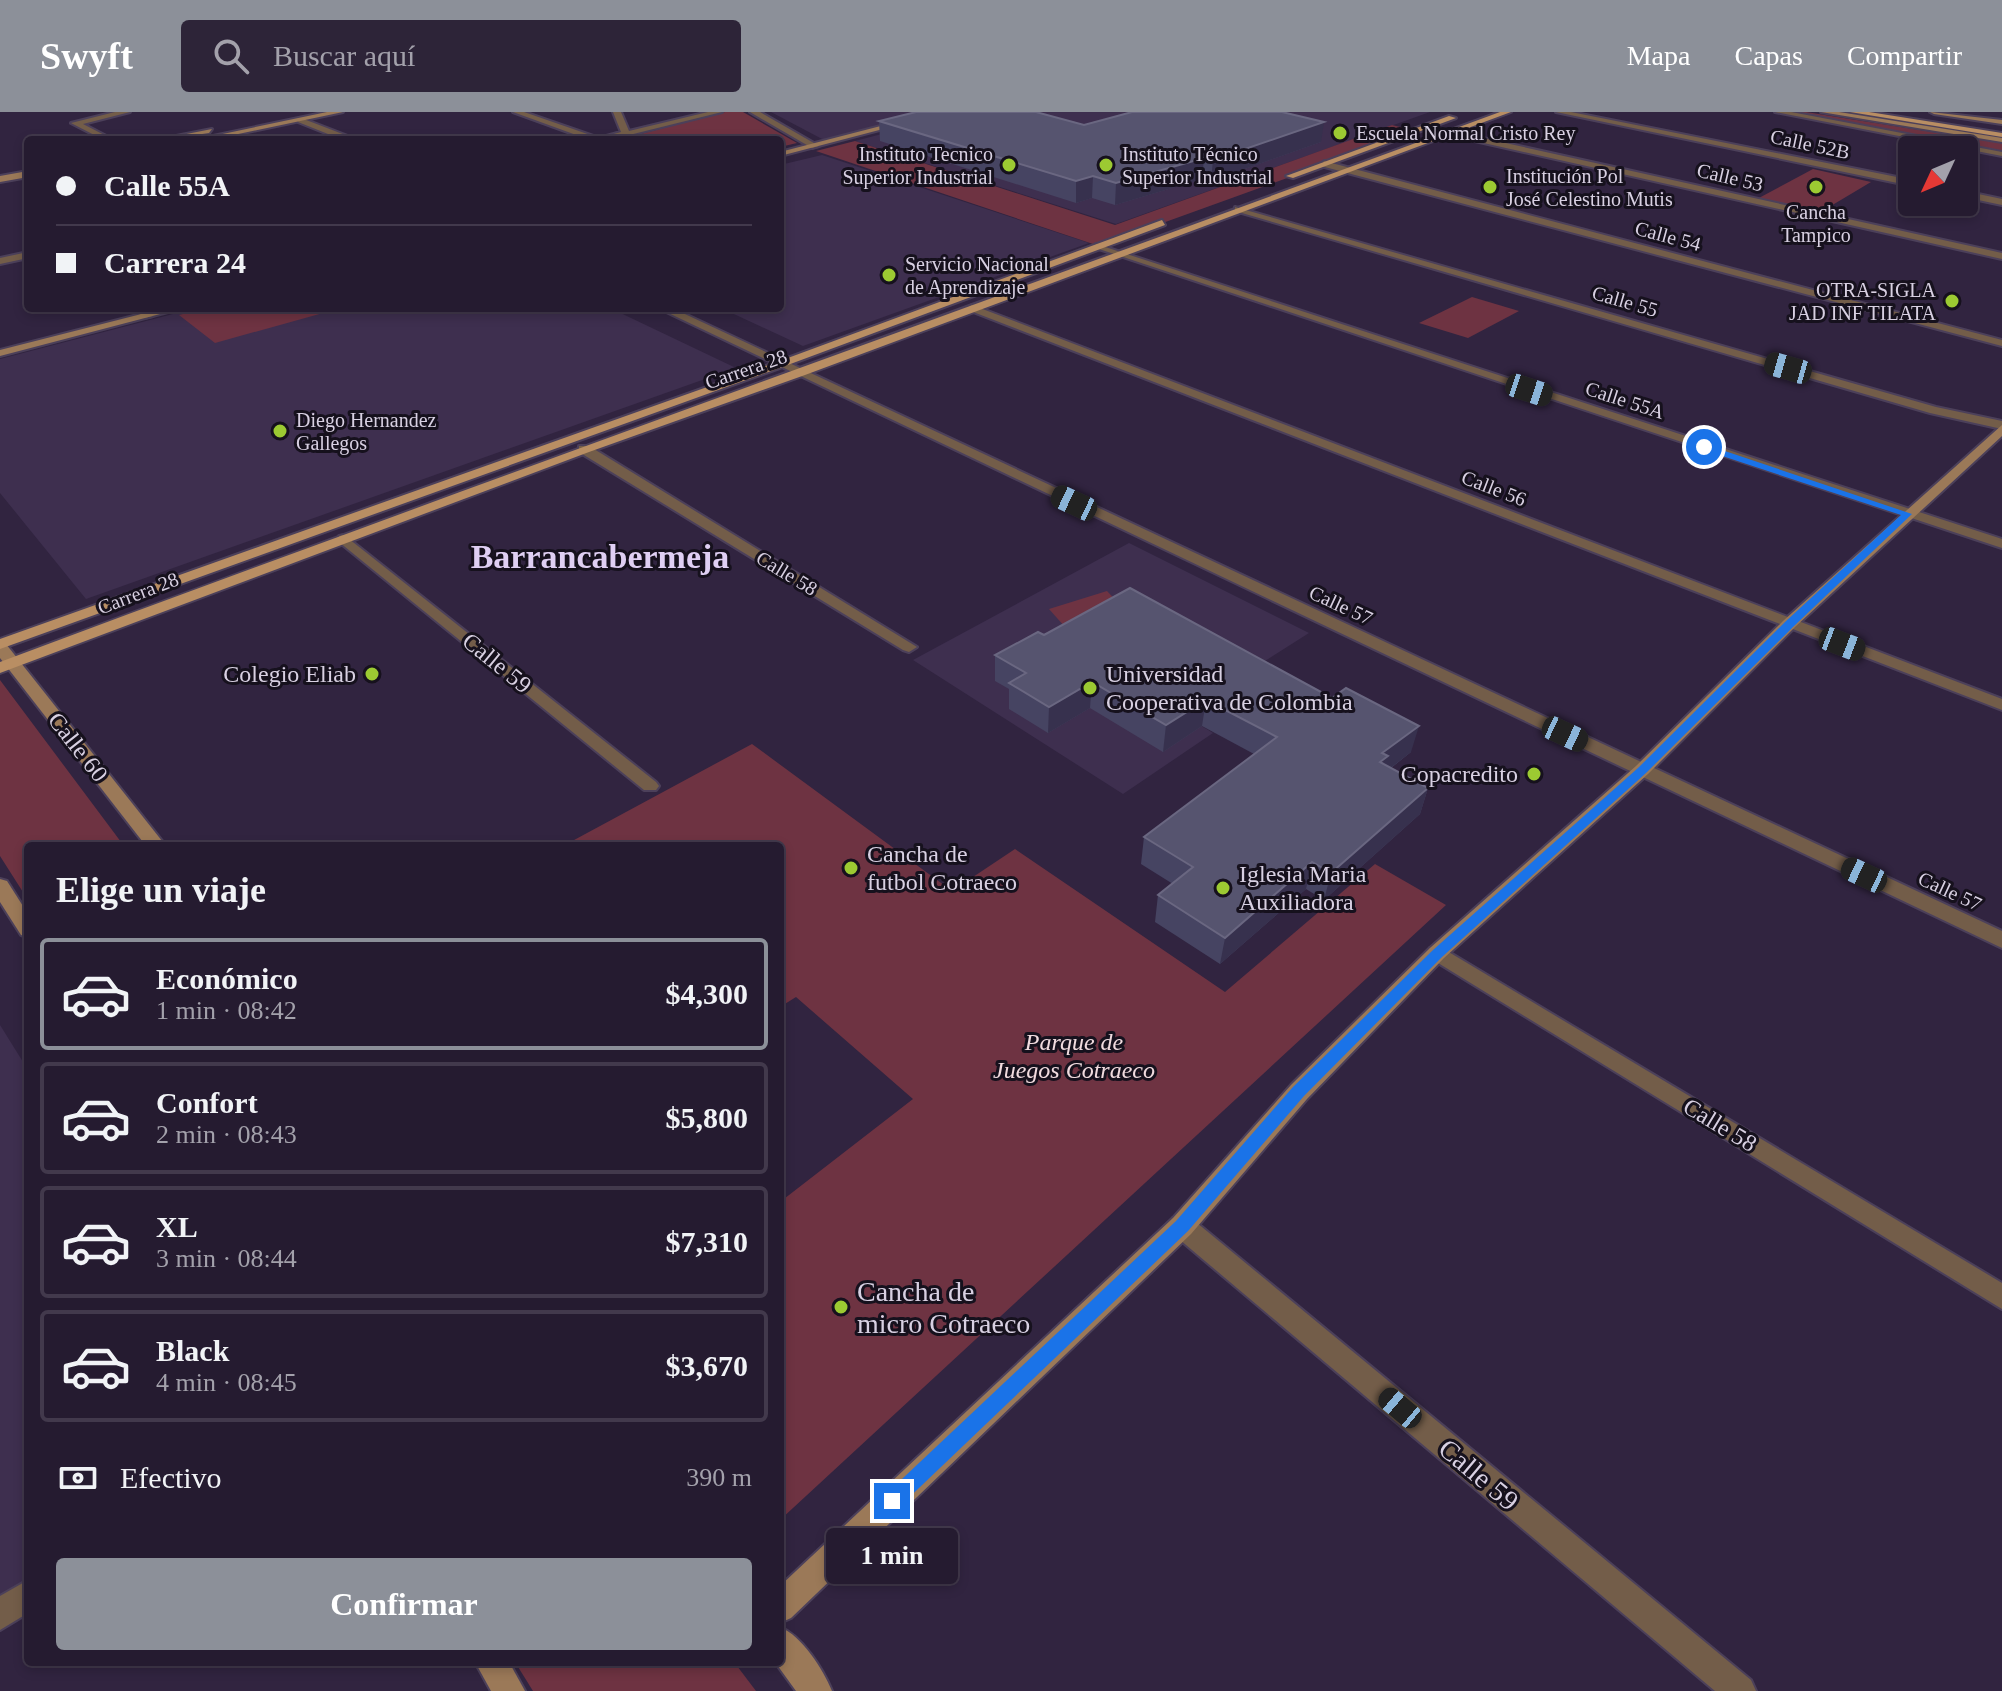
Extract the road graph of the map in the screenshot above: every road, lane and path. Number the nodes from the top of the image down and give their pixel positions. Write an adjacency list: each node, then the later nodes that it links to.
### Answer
1 (126, 112): 21 (street)
2 (339, 112): 15 (street)
3 (517, 112): 25 (street)
4 (617, 112): 20 (street)
5 (718, 112): 20 (street)
6 (754, 112): 28 (street)
7 (944, 112): 28 (street)
8 (1507, 112): 19 (main road, Carrera 28)
9 (1560, 112): 37 (street, Calle 52B)
10 (1779, 112): 30 (street)
11 (1825, 112): 27 (street)
12 (1854, 112): 27 (main road)
13 (1900, 112): 18 (main road)
14 (1934, 112): 17 (street)
15 (304, 116): 22 (street); 23 (street); 24 (street)
16 (1459, 116): 31 (main road)
17 (1984, 116): 18 (street)
18 (2002, 125)
19 (1451, 133): 33 (main road, Carrera 28); 46 (street, Calle 53)
20 (626, 134): 26 (street)
21 (102, 136)
22 (189, 136)
23 (216, 136)
24 (342, 136)
25 (586, 136)
26 (617, 136)
27 (2002, 138)
28 (815, 146): 29 (street)
29 (784, 153)
30 (2002, 154)
31 (1324, 164): 33 (street, Calle 54); 38 (main road)
32 (24, 168): 34 (street)
33 (1349, 170): 41 (main road, Carrera 28); 53 (street, Calle 54)
34 (0, 173)
35 (24, 175): 36 (street)
36 (0, 179)
37 (1898, 180)
38 (1274, 182)
39 (1978, 197): 40 (street)
40 (2002, 202)
41 (1238, 209): 44 (main road, Carrera 28); 57 (street, Calle 55)
42 (1178, 217): 43 (main road, Carrera 28)
43 (1099, 246): 44 (street, Calle 55A); 55 (main road, Carrera 28)
44 (1121, 253): 48 (main road, Carrera 28); 59 (street, Calle 55A)
45 (24, 256): 47 (street)
46 (2002, 256)
47 (0, 261)
48 (972, 308): 56 (main road, Carrera 28); 62 (street, Calle 56)
49 (142, 312): 52 (street)
50 (163, 312): 52 (street)
51 (671, 312): 55 (street, Calle 57)
52 (148, 316): 54 (street)
53 (2002, 343)
54 (0, 353)
55 (781, 364): 56 (street, Calle 57); 63 (main road, Carrera 28)
56 (801, 373): 58 (main road, Carrera 28); 67 (street, Calle 57)
57 (2002, 427): 59 (street)
58 (584, 449): 60 (main road, Carrera 28); 64 (street, Calle 58)
59 (1907, 514): 61 (street, Calle 55A); 62 (street)
60 (344, 539): 65 (main road, Carrera 28); 68 (street, Calle 59)
61 (2002, 544)
62 (1789, 624): 66 (street, Calle 56); 67 (street)
63 (0, 645): 65 (street, Calle 60)
64 (909, 647)
65 (7, 666): 69 (street, Calle 60)
66 (2002, 705)
67 (1642, 770): 72 (street, Calle 57); 73 (street)
68 (650, 786)
69 (153, 842)
70 (0, 886): 71 (street)
71 (24, 924)
72 (2002, 940)
73 (1437, 953): 74 (street); 75 (street, Calle 58)
74 (1182, 1226): 77 (street); 83 (street, Calle 59)
75 (2002, 1297)
76 (24, 1598): 78 (street)
77 (784, 1603)
78 (0, 1614)
79 (784, 1648): 82 (street)
80 (493, 1666): 81 (street)
81 (509, 1691)
82 (816, 1691)
83 (1740, 1691)

